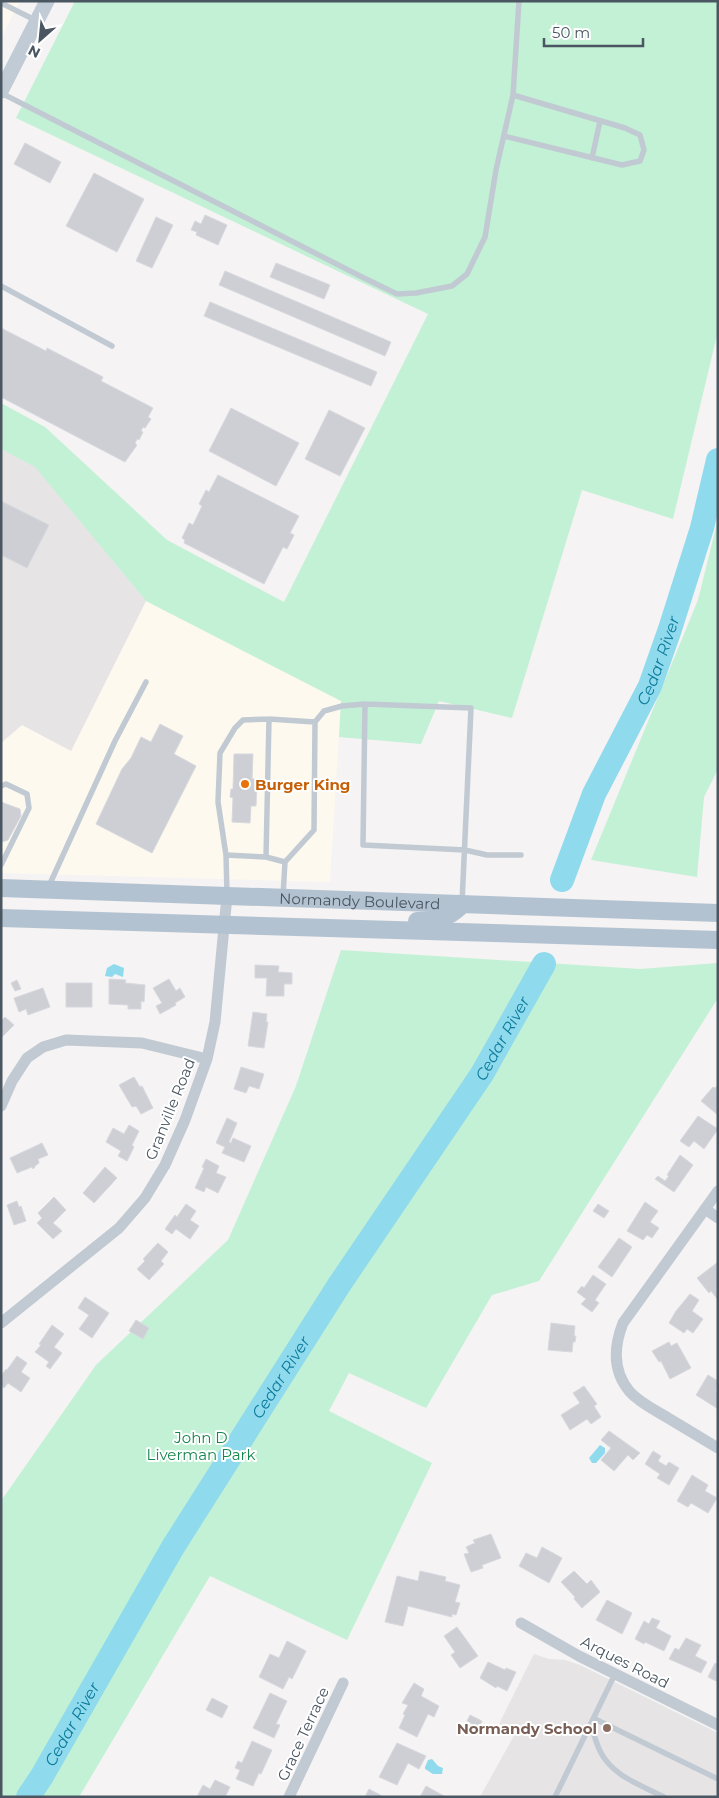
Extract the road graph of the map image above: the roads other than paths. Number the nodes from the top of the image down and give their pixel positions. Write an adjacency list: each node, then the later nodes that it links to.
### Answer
1 (47, 1): 5 (main road)
2 (520, 1): 7 (lane)
3 (3, 4): 4 (lane); 5 (lane)
4 (1, 12)
5 (37, 21): 6 (main road)
6 (2, 86): 9 (lane)
7 (513, 95): 8 (lane); 9 (lane)
8 (600, 121): 10 (lane); 10 (lane)
9 (504, 136): 10 (lane)
10 (592, 158)
11 (1, 286): 12 (lane)
12 (112, 346)
13 (146, 682): 25 (lane)
14 (365, 704): 16 (lane); 18 (lane); 18 (lane)
15 (269, 719): 16 (lane); 19 (lane); 21 (lane)
16 (315, 722): 22 (lane)
17 (1, 786): 23 (lane)
18 (465, 850): 20 (lane); 28 (lane)
19 (226, 854): 21 (lane); 26 (lane)
20 (522, 854)
21 (266, 857): 22 (lane)
22 (285, 862): 27 (lane)
23 (1, 865)
24 (1, 888): 25 (main road, Normandy Boulevard)
25 (47, 890): 26 (main road, Normandy Boulevard)
26 (227, 896): 27 (main road, Normandy Boulevard); 31 (street, Granville Road)
27 (283, 898): 28 (main road, Normandy Boulevard)
28 (462, 905): 29 (main road, Normandy Boulevard); 32 (main road)
29 (718, 912)
30 (1, 918): 31 (main road, Normandy Boulevard)
31 (224, 924): 32 (main road, Normandy Boulevard); 34 (street, Granville Road)
32 (347, 928): 33 (main road, Normandy Boulevard)
33 (718, 940)
34 (207, 1058): 35 (street); 39 (street, Granville Road)
35 (1, 1106)
36 (718, 1191): 37 (street)
37 (705, 1209): 38 (street); 40 (street)
38 (718, 1218)
39 (1, 1323)
40 (718, 1448)
41 (521, 1623): 42 (street, Arques Road)
42 (615, 1674): 44 (lane); 46 (street, Arques Road)
43 (343, 1683): 48 (street, Grace Terrace)
44 (594, 1718): 45 (lane); 47 (lane)
45 (592, 1725): 49 (lane); 50 (lane)
46 (718, 1725)
47 (718, 1779)
48 (289, 1797)
49 (556, 1797)
50 (664, 1797)

